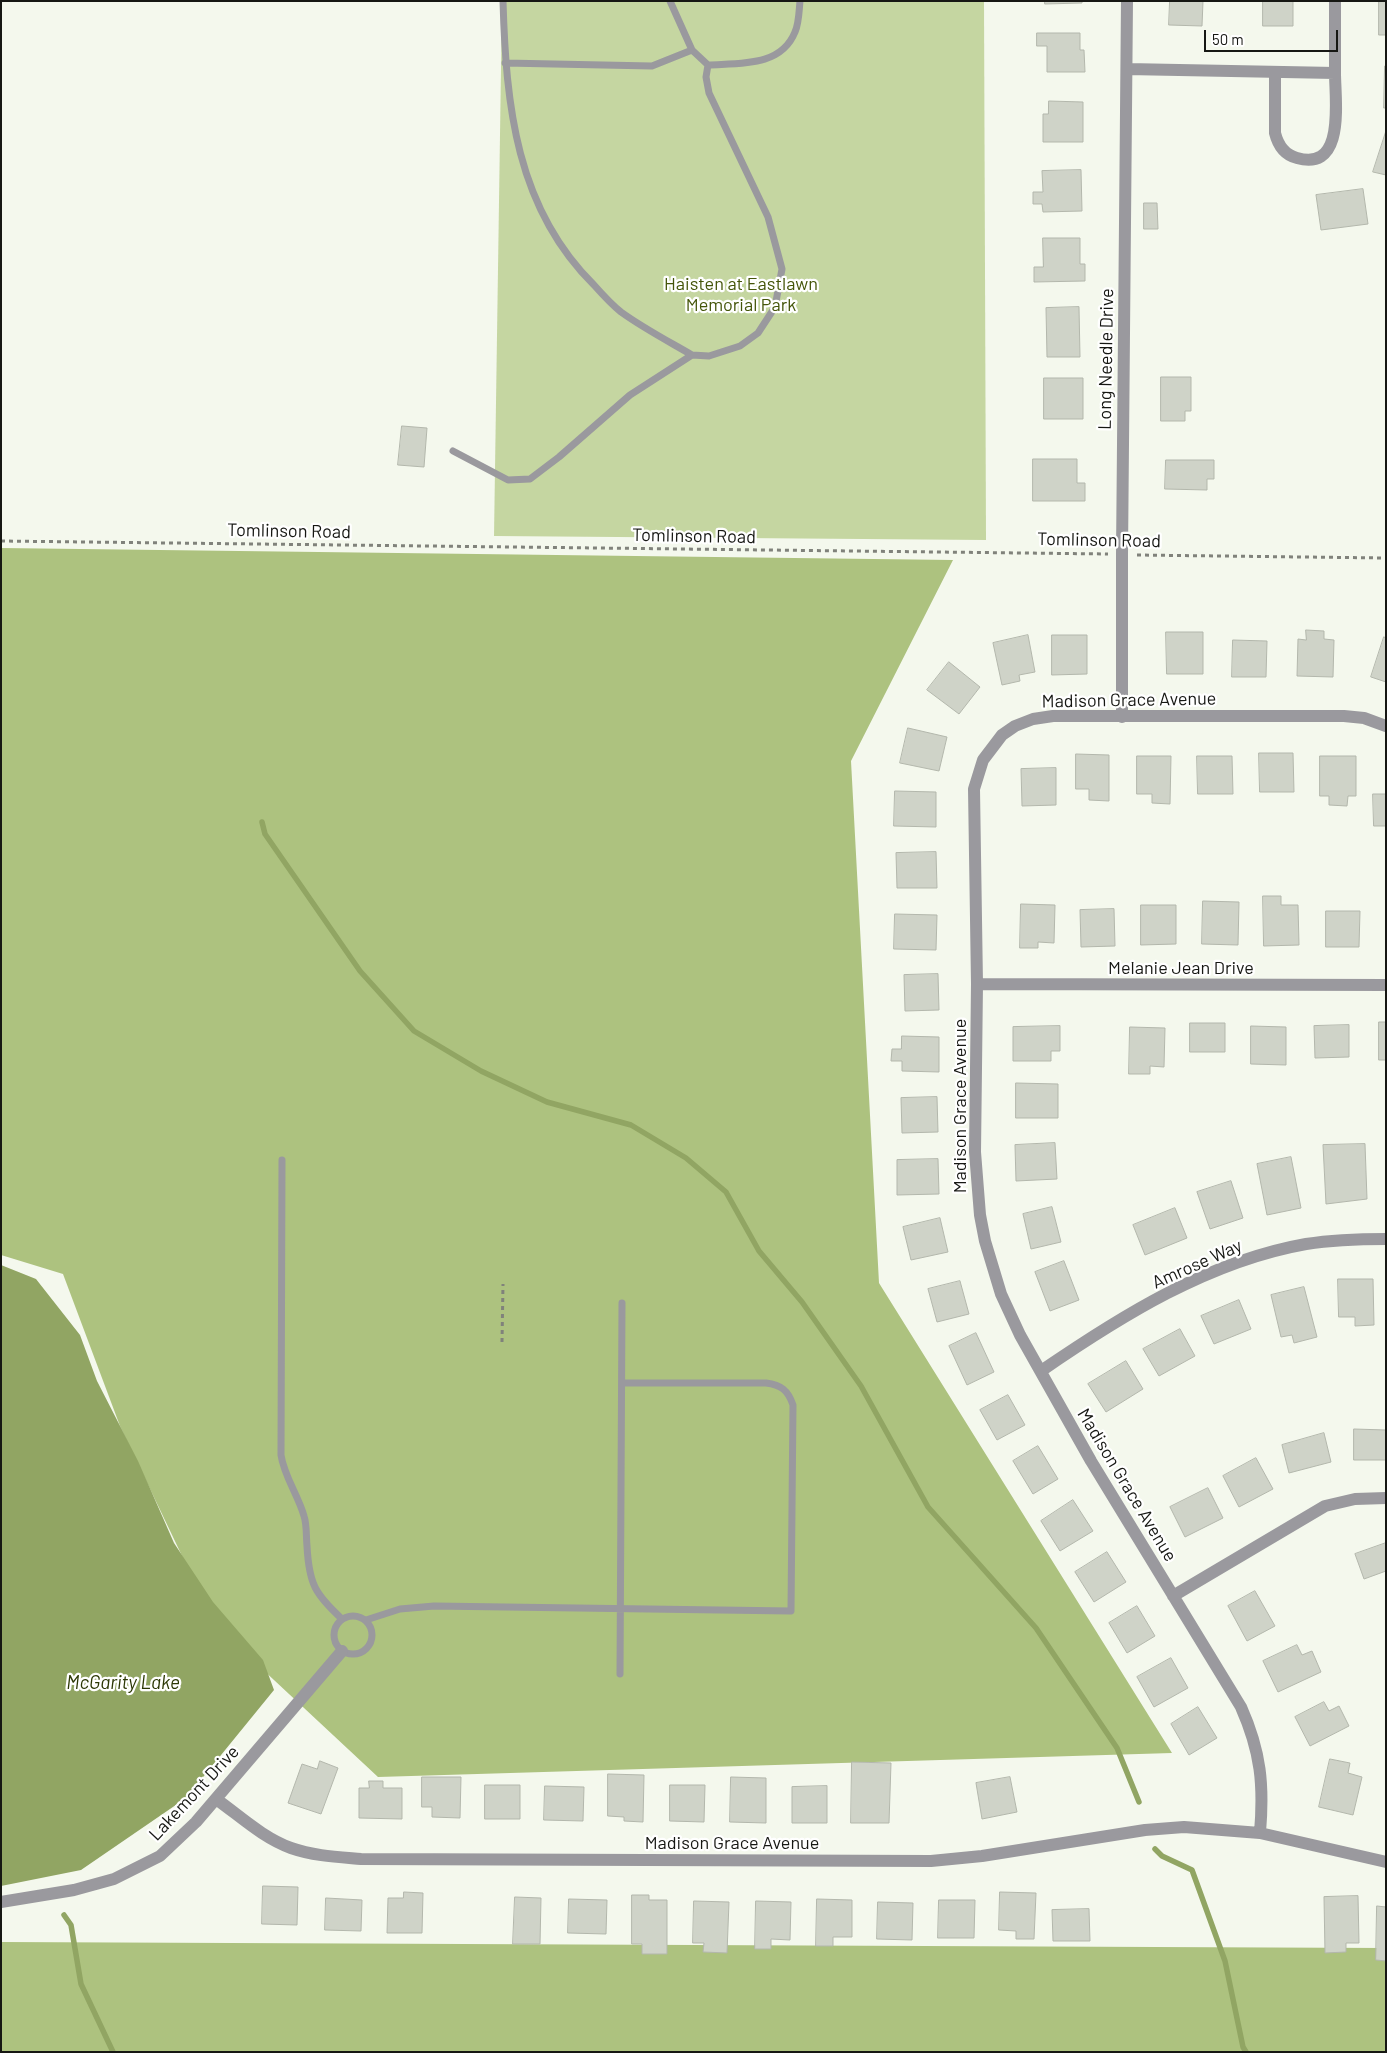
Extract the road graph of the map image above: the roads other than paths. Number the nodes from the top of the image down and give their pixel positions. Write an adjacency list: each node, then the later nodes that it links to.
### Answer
1 (504, 1): 7 (lane)
2 (670, 1): 6 (lane)
3 (800, 1): 8 (lane)
4 (1127, 1): 9 (street, Long Needle Drive)
5 (1336, 1): 11 (street)
6 (692, 50): 7 (lane); 8 (lane)
7 (505, 63): 12 (lane)
8 (708, 65): 12 (lane)
9 (1127, 69): 10 (street); 14 (street, Long Needle Drive)
10 (1275, 73): 11 (street); 11 (street)
11 (1335, 73)
12 (692, 355): 13 (lane)
13 (453, 451)
14 (1122, 717): 15 (street, Madison Grace Avenue); 16 (street, Madison Grace Avenue)
15 (1386, 726)
16 (977, 984): 17 (street, Melanie Jean Drive); 21 (street, Madison Grace Avenue)
17 (1386, 985)
18 (282, 1160): 26 (lane)
19 (1386, 1239): 21 (street, Amrose Way)
20 (622, 1303): 22 (lane)
21 (1040, 1371): 24 (street, Madison Grace Avenue)
22 (623, 1383): 25 (lane); 25 (lane)
23 (1386, 1498): 24 (street)
24 (1173, 1596): 31 (street, Madison Grace Avenue)
25 (620, 1609): 27 (lane); 29 (lane)
26 (342, 1619): 27 (lane); 28 (lane)
27 (366, 1620): 28 (lane)
28 (342, 1651): 30 (street, Lakemont Drive)
29 (620, 1674)
30 (216, 1799): 31 (street, Madison Grace Avenue); 33 (street, Lakemont Drive)
31 (1260, 1833): 32 (street, Madison Grace Avenue)
32 (1386, 1862)
33 (1, 1902)

